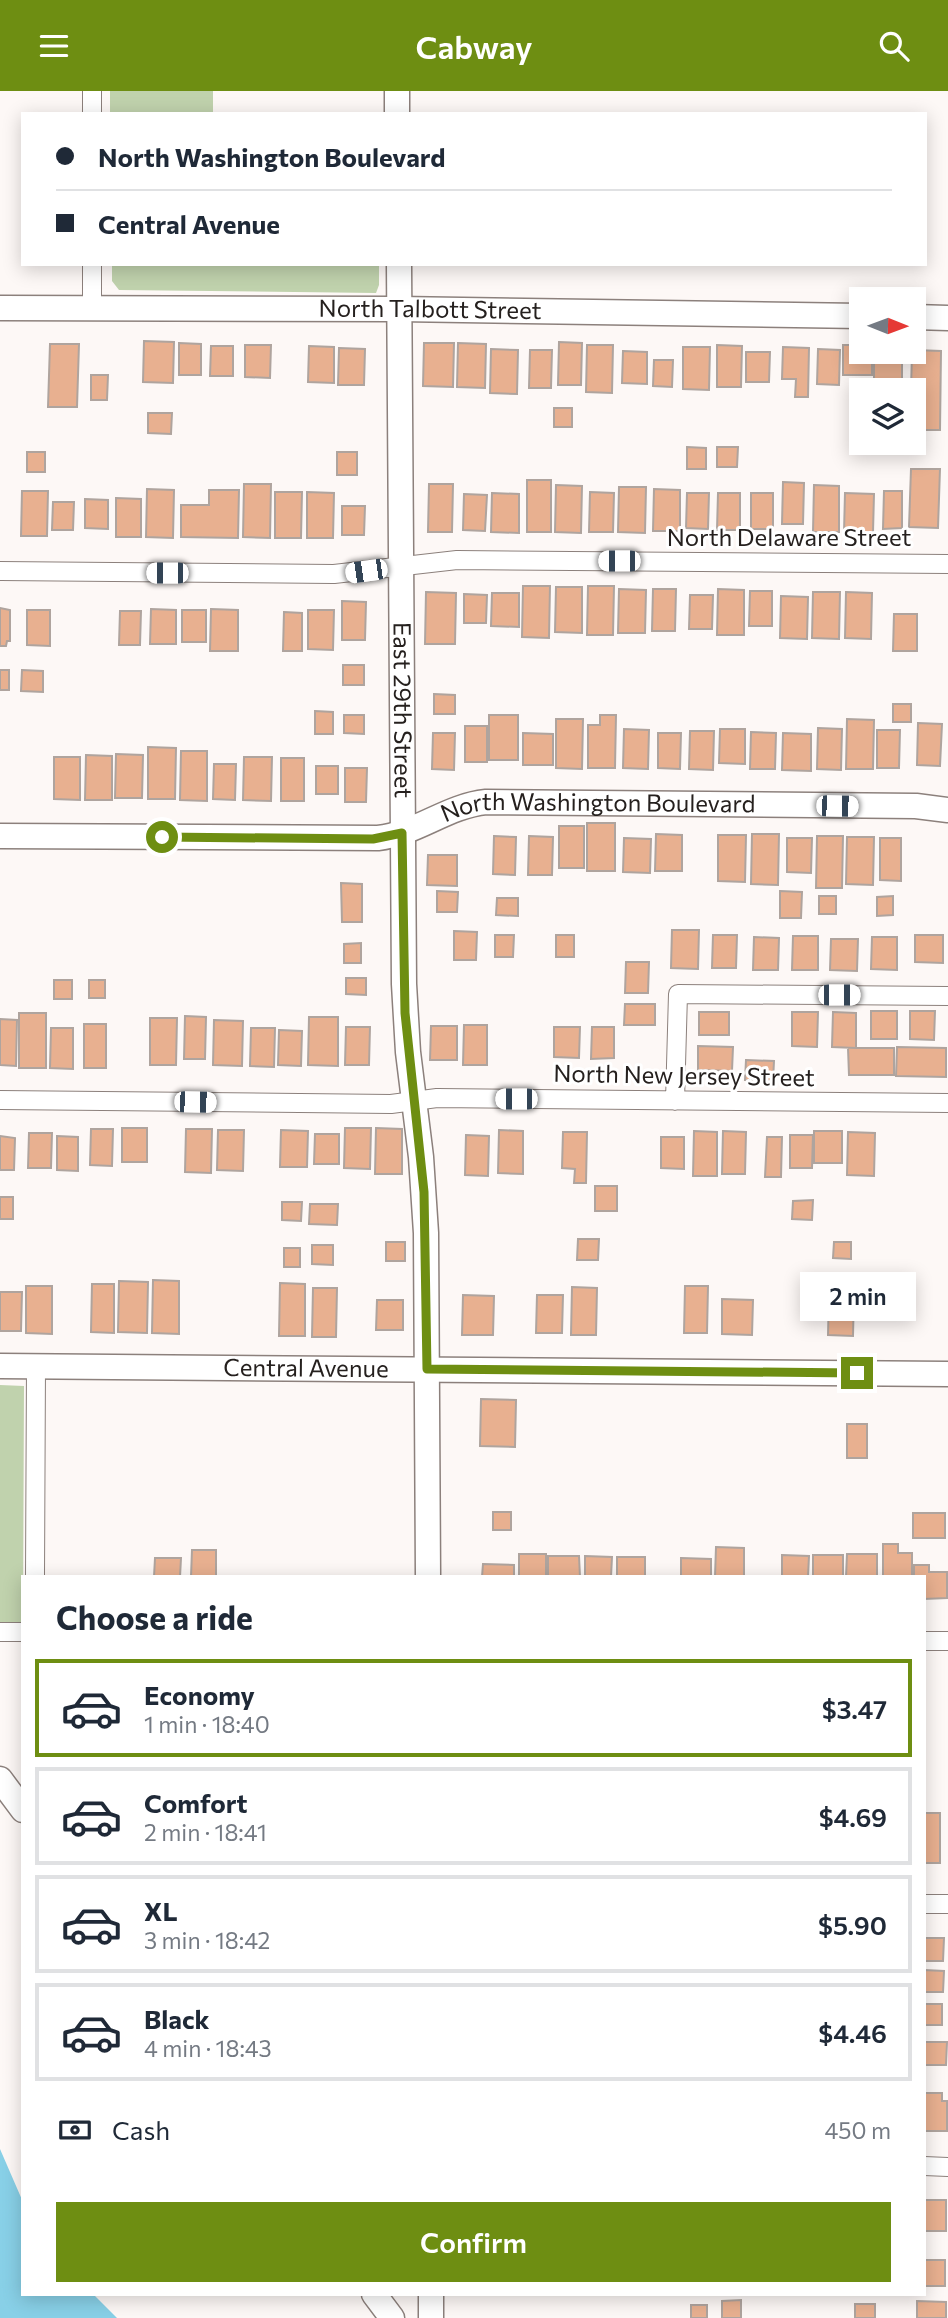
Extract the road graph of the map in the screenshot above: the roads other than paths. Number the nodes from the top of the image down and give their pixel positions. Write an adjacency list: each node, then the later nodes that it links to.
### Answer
1 (92, 91): 3 (street)
2 (397, 91): 4 (main road)
3 (92, 112)
4 (397, 112)
5 (92, 266): 8 (street)
6 (399, 266): 9 (main road, East 29th Street)
7 (0, 308): 8 (main road, North Talbott Street)
8 (92, 308): 9 (main road, North Talbott Street)
9 (399, 309): 10 (main road, North Talbott Street); 14 (main road, East 29th Street)
10 (849, 316)
11 (926, 317): 12 (main road)
12 (948, 318)
13 (948, 564): 14 (street, North Delaware Street)
14 (400, 566): 15 (street, North Delaware Street); 17 (main road, East 29th Street)
15 (0, 572)
16 (948, 810): 17 (main road, North Washington Boulevard)
17 (402, 833): 18 (main road, North Washington Boulevard); 21 (main road, East 29th Street)
18 (0, 835)
19 (948, 996): 22 (street)
20 (0, 1100): 21 (street, North New Jersey Street)
21 (413, 1101): 22 (street, North New Jersey Street); 26 (main road, East 29th Street)
22 (675, 1101): 23 (street, North New Jersey Street)
23 (948, 1103)
24 (0, 1366): 25 (main road, Central Avenue)
25 (36, 1366): 26 (main road, Central Avenue); 28 (street)
26 (427, 1369): 27 (main road, Central Avenue); 29 (main road, East 29th Street)
27 (948, 1374)
28 (35, 1575)
29 (428, 1575)
30 (0, 1632): 31 (street)
31 (21, 1632)
32 (926, 1641): 33 (street)
33 (948, 1641)
34 (0, 1779): 35 (main road)
35 (21, 1807)
36 (926, 1904): 37 (street)
37 (948, 1904)
38 (926, 2166): 39 (street)
39 (948, 2167)
40 (376, 2296): 42 (main road)
41 (431, 2296): 43 (main road)
42 (392, 2318)
43 (431, 2318)

